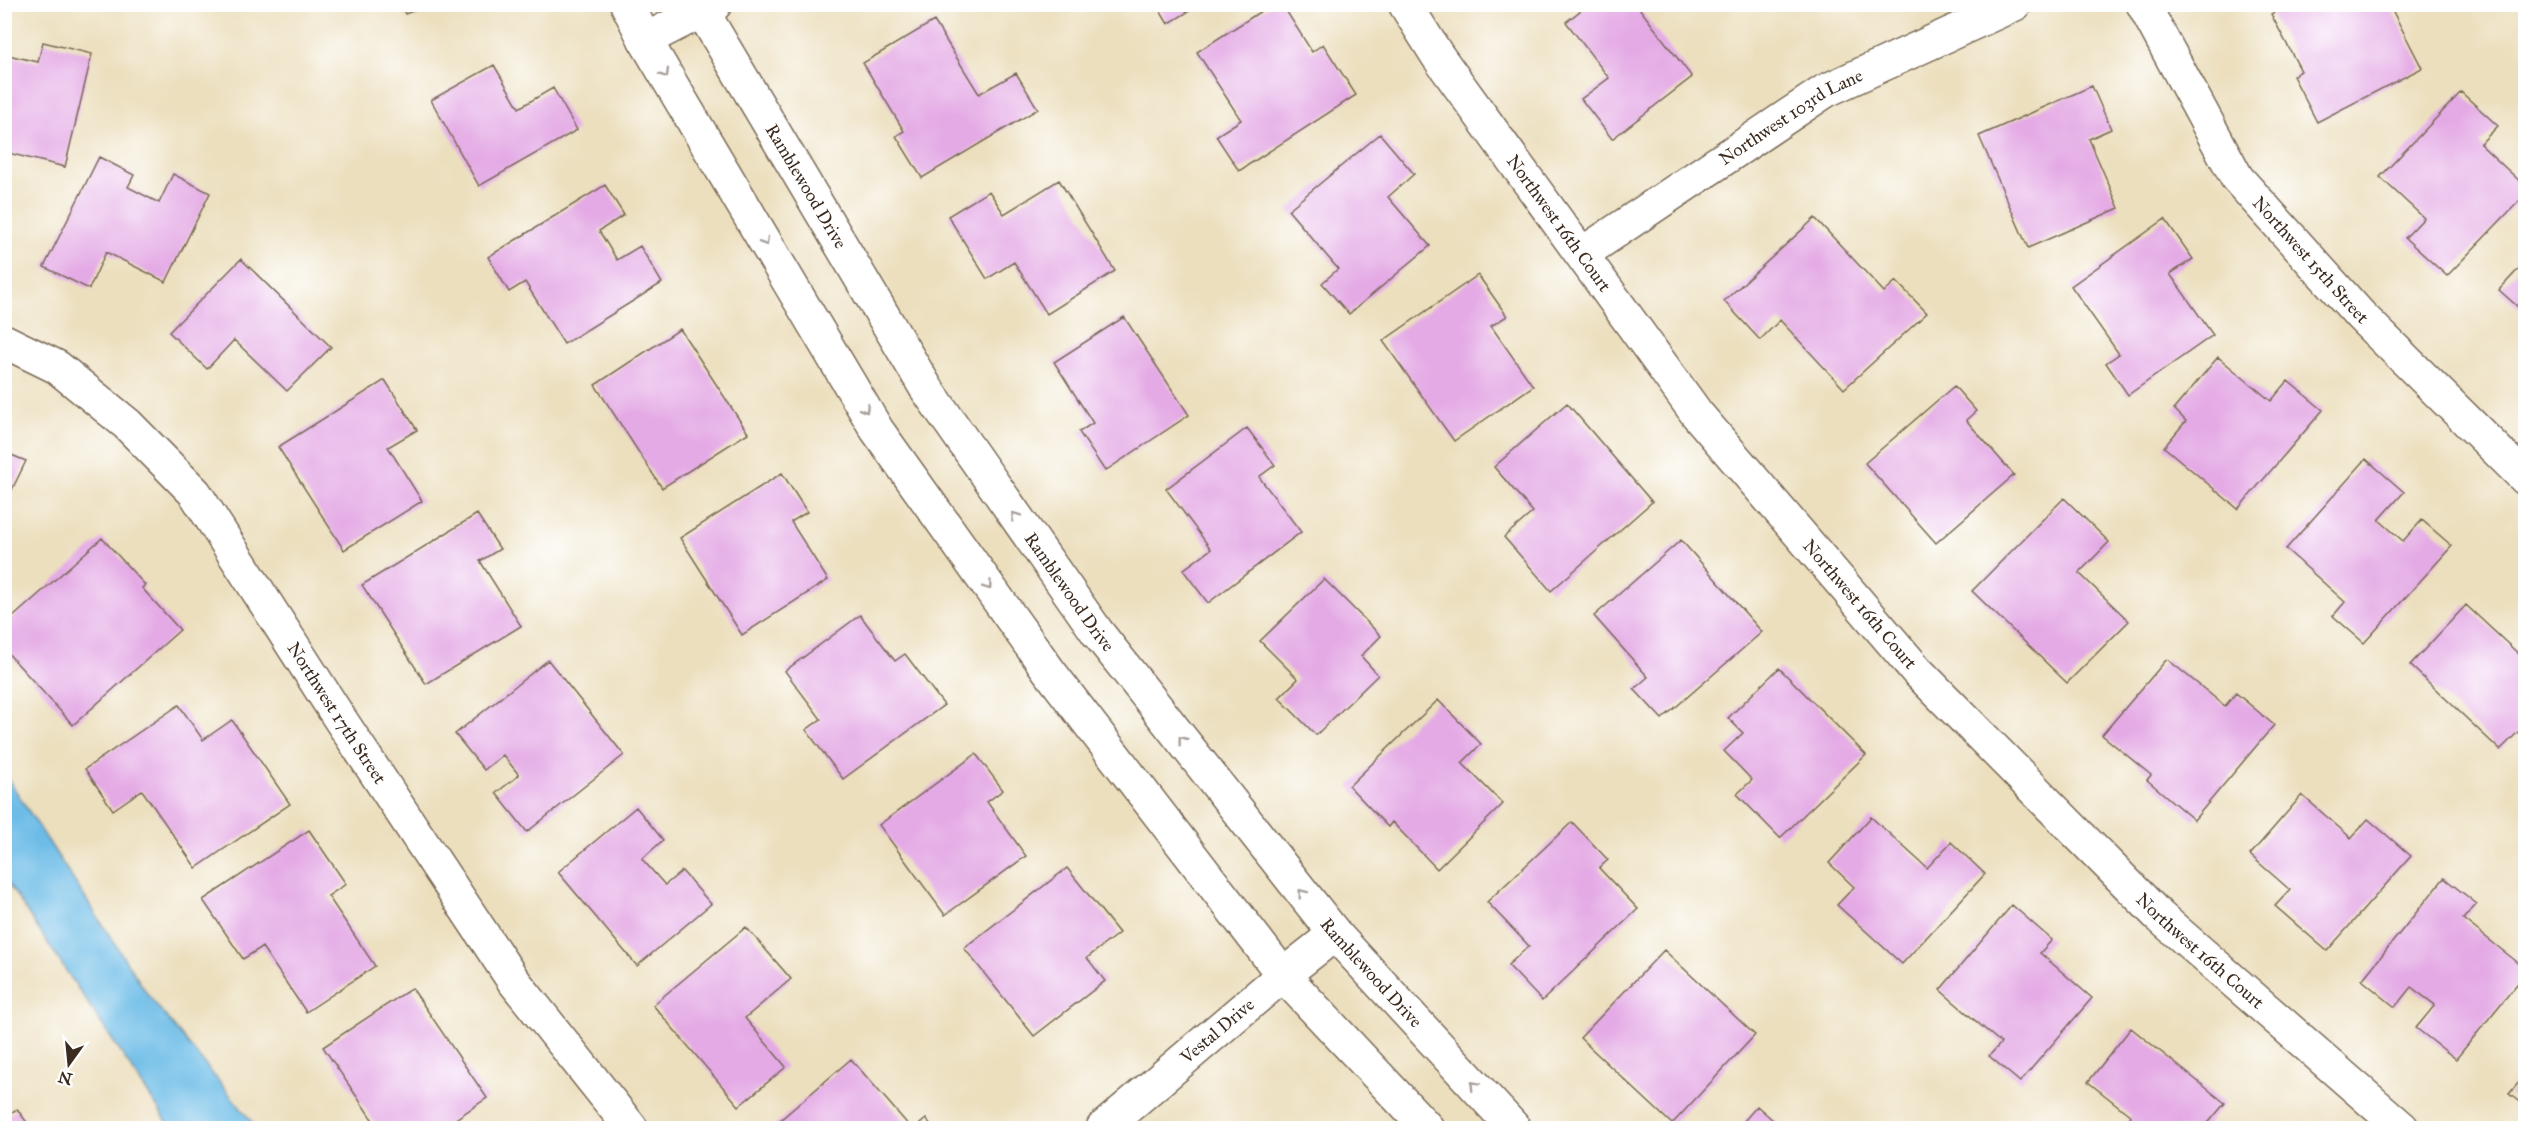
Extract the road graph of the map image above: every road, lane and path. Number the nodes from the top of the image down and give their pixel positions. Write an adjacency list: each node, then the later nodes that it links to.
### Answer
1 (627, 4): 6 (street)
2 (1405, 4): 7 (street, Northwest 16th Court)
3 (2015, 4): 7 (street, Northwest 103rd Lane)
4 (2143, 4): 9 (street, Northwest 15th Street)
5 (705, 7): 6 (street); 10 (street, Ramblewood Drive, one-way to 5)
6 (645, 40): 11 (street, one-way to 11)
7 (1582, 254): 16 (street, Northwest 16th Court)
8 (4, 341): 12 (street, Northwest 17th Street)
9 (2526, 479)
10 (1335, 934): 11 (street, Vestal Drive); 15 (street, Ramblewood Drive, one-way to 10)
11 (1283, 975): 13 (street, Vestal Drive); 14 (street)
12 (631, 1128)
13 (1102, 1128)
14 (1427, 1128)
15 (1514, 1128)
16 (2402, 1128)

